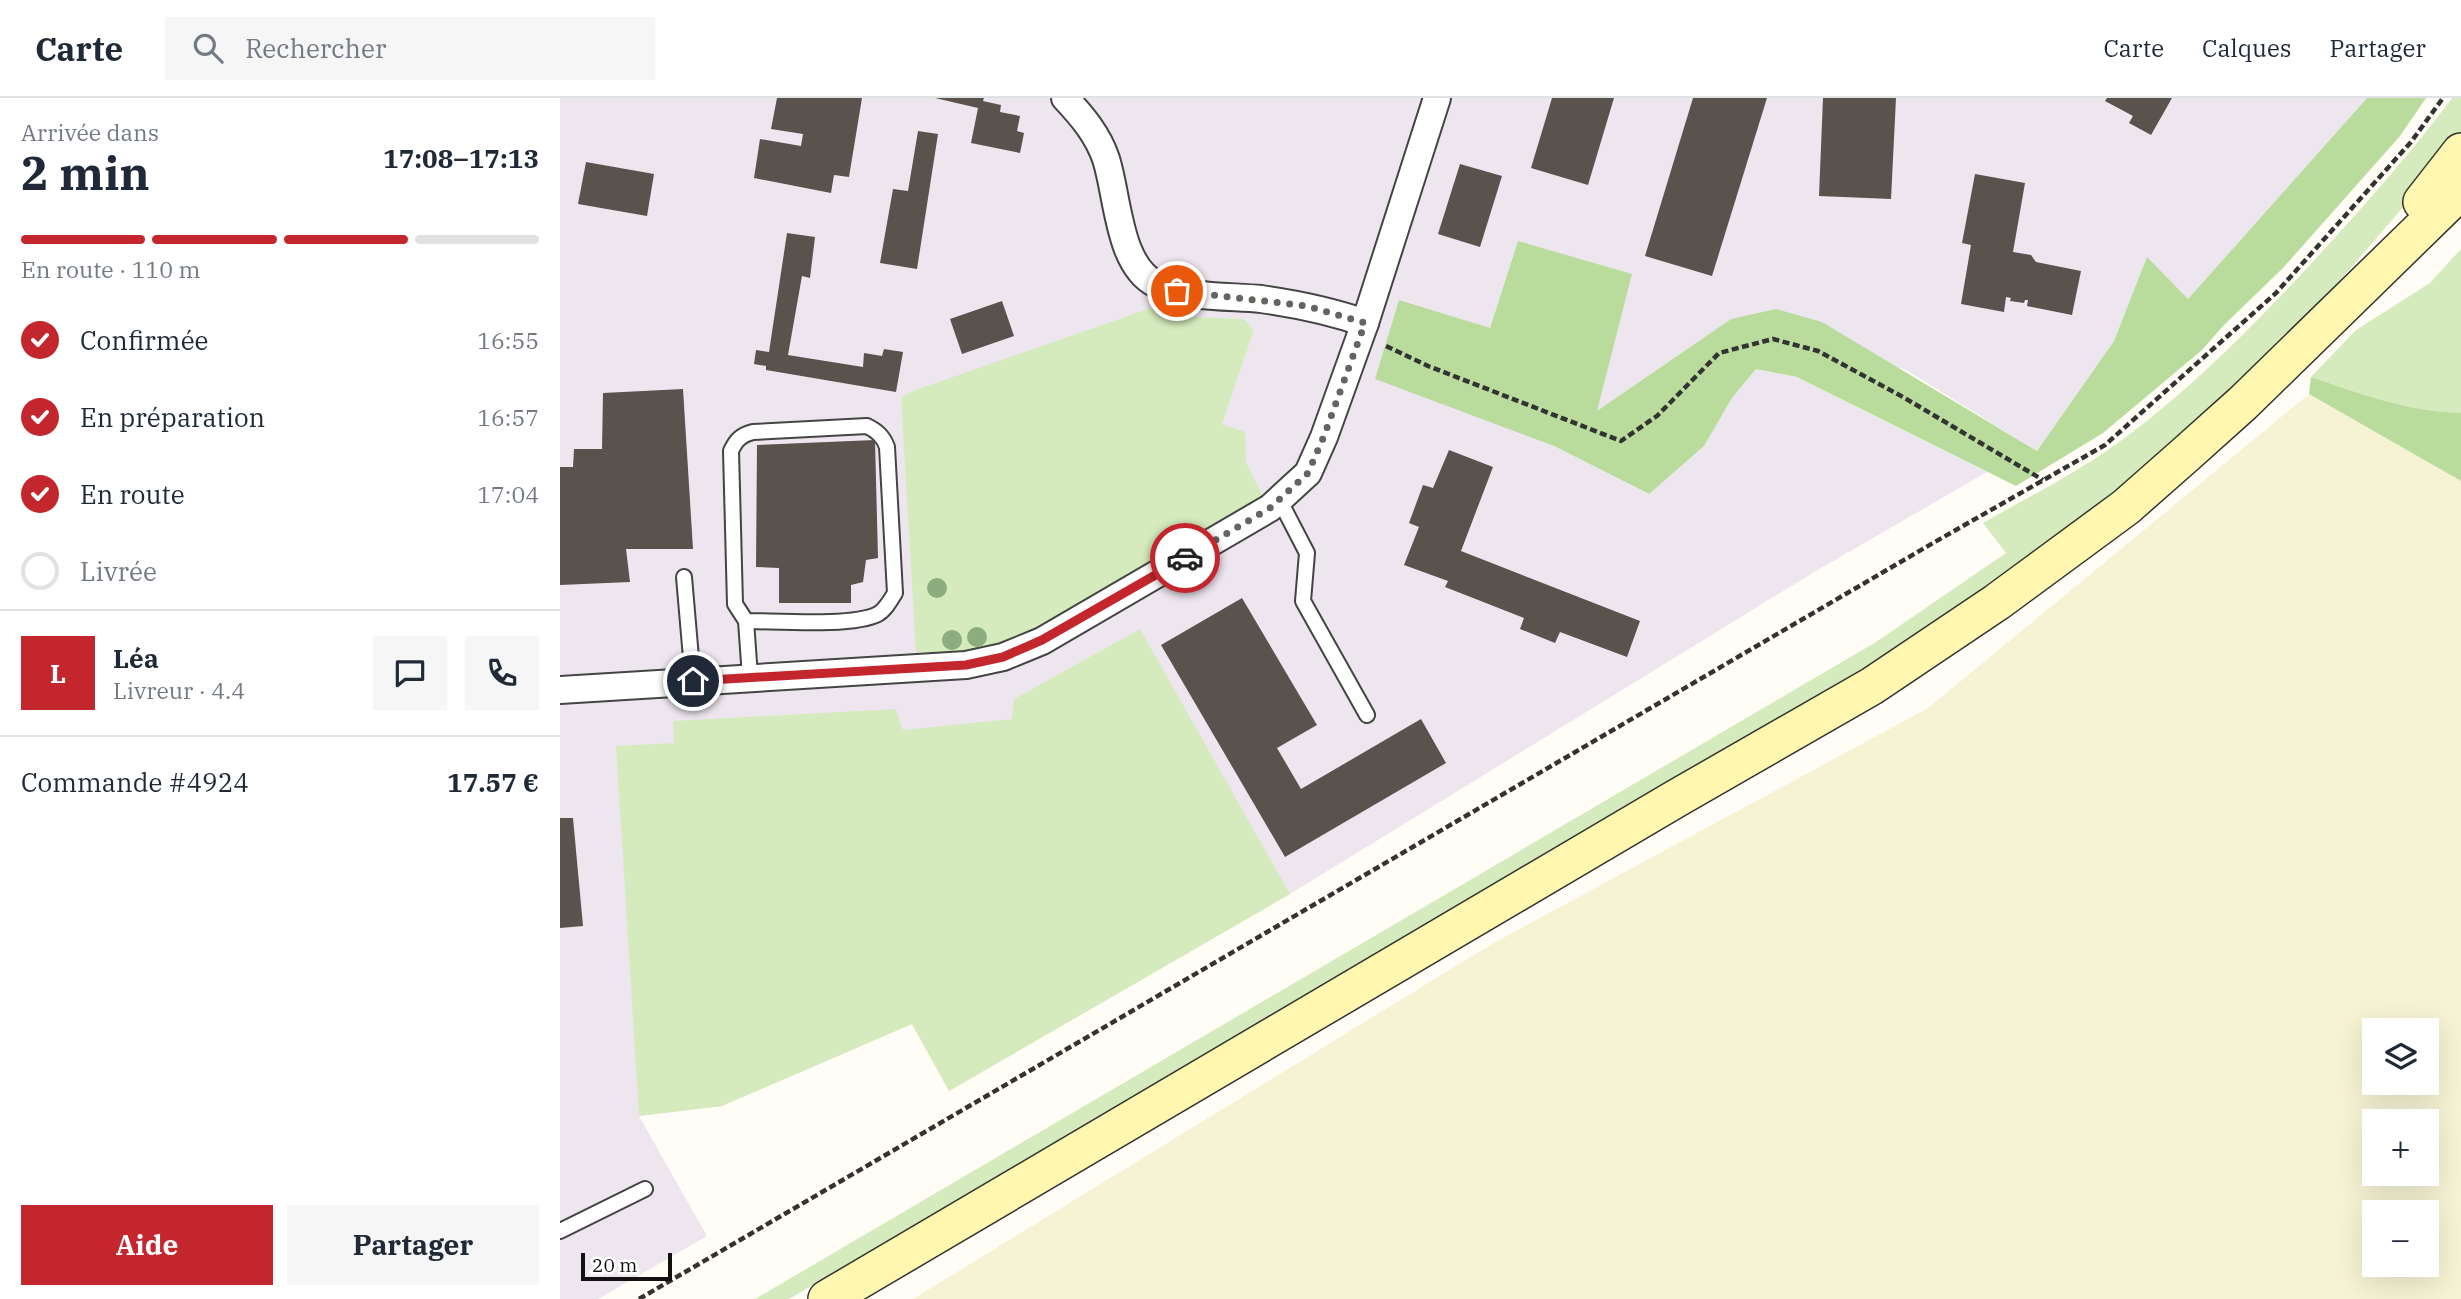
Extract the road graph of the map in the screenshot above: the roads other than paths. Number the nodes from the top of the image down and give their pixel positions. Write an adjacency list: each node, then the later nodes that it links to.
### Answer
1 (1065, 98): 6 (street)
2 (1437, 98): 6 (street)
3 (2461, 152): 5 (main road)
4 (2461, 187): 5 (main road)
5 (2357, 290): 16 (main road)
6 (1362, 330): 7 (street)
7 (1280, 501): 10 (street); 13 (lane)
8 (684, 577): 11 (lane)
9 (746, 621): 9 (lane); 10 (lane)
10 (750, 677): 11 (street)
11 (693, 681): 12 (street)
12 (560, 690)
13 (1367, 715)
14 (645, 1189): 15 (lane)
15 (560, 1231)
16 (827, 1299)

